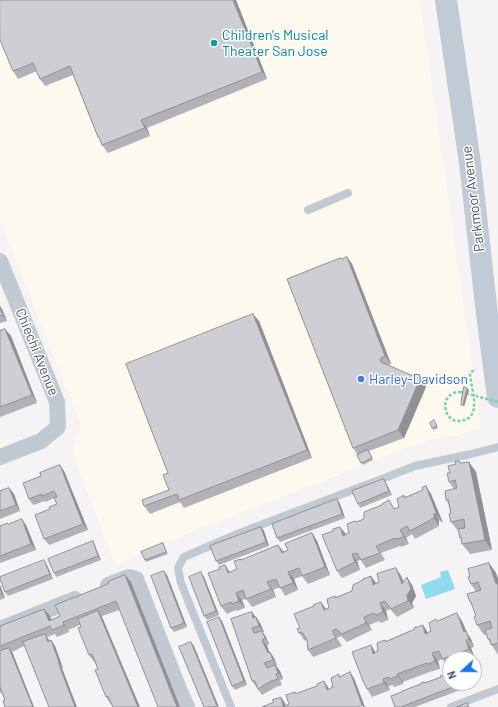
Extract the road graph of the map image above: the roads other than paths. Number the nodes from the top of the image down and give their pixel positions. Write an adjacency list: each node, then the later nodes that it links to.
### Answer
1 (446, 0): 5 (street, Parkmoor Avenue)
2 (348, 193): 3 (lane)
3 (308, 210)
4 (0, 261): 7 (street, Chiechi Avenue)
5 (498, 397)
6 (498, 447): 11 (lane)
7 (0, 457)
8 (0, 629): 10 (street)
9 (498, 689): 12 (lane)
10 (187, 707)
11 (231, 707)
12 (451, 707)

